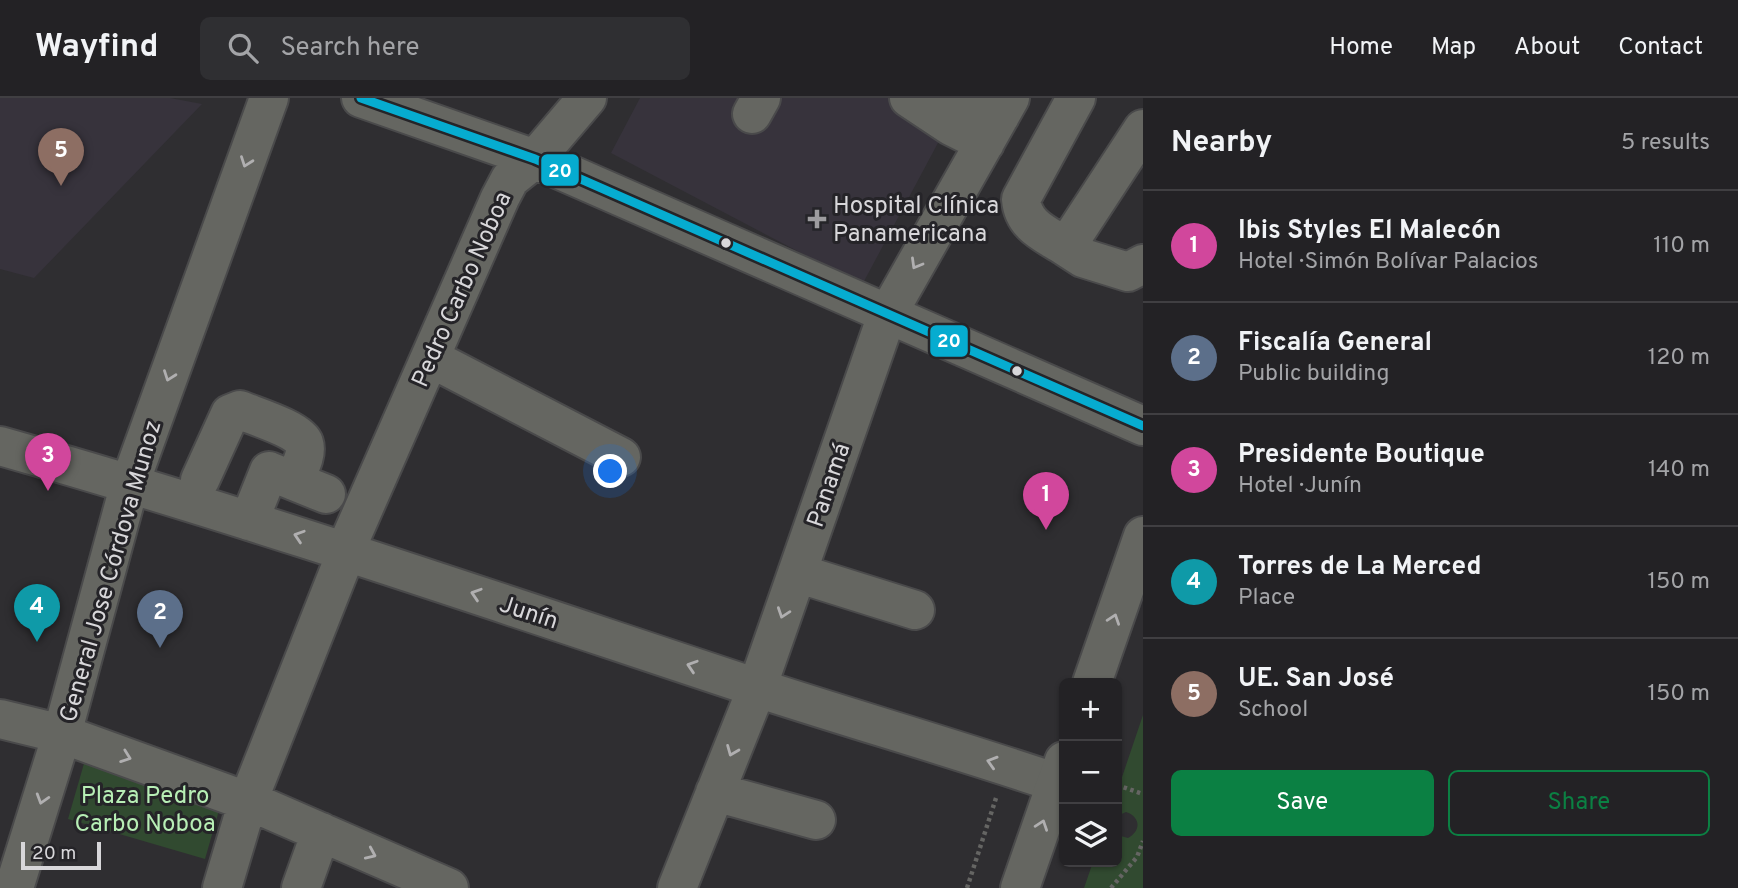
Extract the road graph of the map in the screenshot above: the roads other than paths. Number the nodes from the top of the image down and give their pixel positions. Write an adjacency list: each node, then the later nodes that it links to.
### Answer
1 (269, 98): 19 (street, General Jose Córdova Munoz, one-way to 19)
2 (361, 98): 10 (street)
3 (562, 98): 10 (street)
4 (587, 98): 10 (street)
5 (909, 98): 8 (street)
6 (962, 98): 8 (street)
7 (1076, 98): 11 (street)
8 (998, 119): 13 (street, Panamá, one-way to 13)
9 (1139, 142): 11 (street)
10 (535, 159): 13 (street); 14 (street, Pedro Carbo Noboa); 22 (street, Pedro Carbo Noboa)
11 (1066, 247): 12 (street)
12 (1143, 264)
13 (887, 315): 15 (street); 23 (street, Panamá)
14 (442, 364): 17 (street); 22 (street, Pedro Carbo Noboa)
15 (1143, 426)
16 (0, 446): 19 (street, Junín)
17 (621, 457)
18 (206, 465): 20 (street)
19 (130, 483): 20 (street, Junín); 28 (street, General Jose Córdova Munoz)
20 (250, 521): 22 (street, Junín, one-way to 20)
21 (1143, 536): 25 (street, one-way to 21)
22 (355, 554): 26 (street, Junín, one-way to 22); 32 (street, Pedro Carbo Noboa)
23 (797, 573): 24 (street); 26 (street, Panamá, one-way to 26)
24 (915, 610)
25 (1093, 678)
26 (757, 688): 29 (street, Junín, one-way to 26); 31 (street, Panamá, one-way to 31)
27 (0, 719): 28 (street)
28 (62, 734): 32 (street, one-way to 32); 35 (street, General Jose Córdova Munoz, one-way to 35)
29 (1059, 772)
30 (1059, 775): 41 (street, one-way to 30)
31 (715, 792): 33 (street); 40 (street, Panamá)
32 (256, 804): 34 (street); 36 (street, Pedro Carbo Noboa); 37 (street, Pedro Carbo Noboa)
33 (816, 820)
34 (321, 832): 38 (street); 39 (street, one-way to 39)
35 (14, 888)
36 (222, 888)
37 (239, 888)
38 (301, 888)
39 (449, 888)
40 (677, 888)
41 (1020, 888)

